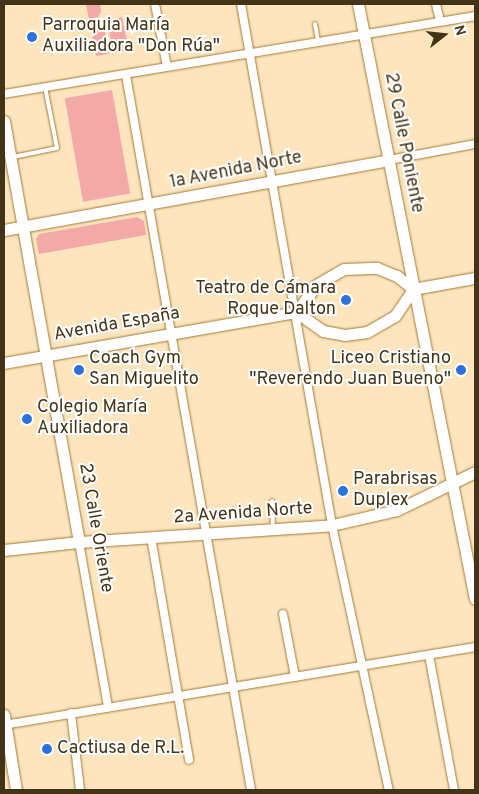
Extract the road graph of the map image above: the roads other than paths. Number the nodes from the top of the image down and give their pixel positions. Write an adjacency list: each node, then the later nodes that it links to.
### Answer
1 (155, 4): 11 (street)
2 (241, 4): 10 (street)
3 (358, 4): 8 (street, 29 Calle Poniente)
4 (436, 4): 6 (street)
5 (475, 16): 6 (street)
6 (440, 22): 8 (street)
7 (315, 24): 9 (lane)
8 (364, 34): 9 (street); 18 (street, 29 Calle Poniente)
9 (318, 42): 10 (street)
10 (250, 53): 11 (street); 19 (street)
11 (167, 67): 12 (street)
12 (126, 76): 13 (street); 20 (street)
13 (45, 87): 14 (street); 17 (lane)
14 (4, 94)
15 (4, 120): 17 (street, 23 Calle Oriente)
16 (475, 144): 18 (street, 1a Avenida Norte)
17 (10, 157): 21 (street, 23 Calle Oriente)
18 (389, 160): 19 (street, 1a Avenida Norte); 24 (street, 29 Calle Poniente)
19 (272, 182): 20 (street, 1a Avenida Norte); 25 (street)
20 (149, 205): 21 (street, 1a Avenida Norte); 26 (street)
21 (23, 226): 22 (street, 1a Avenida Norte); 27 (street, 23 Calle Oriente)
22 (4, 230)
23 (475, 278): 24 (street)
24 (413, 289): 25 (street); 25 (street); 30 (street, 29 Calle Poniente)
25 (296, 312): 26 (street, Avenida España); 32 (street)
26 (173, 333): 27 (street, Avenida España); 34 (street)
27 (47, 355): 28 (street, Avenida España); 36 (street, 23 Calle Oriente)
28 (4, 363)
29 (475, 472): 30 (street, 2a Avenida Norte)
30 (452, 485): 32 (street, 2a Avenida Norte); 38 (street, 29 Calle Poniente)
31 (272, 502): 33 (lane)
32 (332, 525): 33 (street, 2a Avenida Norte); 42 (street)
33 (273, 529): 34 (street, 2a Avenida Norte)
34 (204, 534): 35 (street, 2a Avenida Norte); 44 (street)
35 (151, 537): 36 (street, 2a Avenida Norte); 45 (street)
36 (79, 542): 37 (street, 2a Avenida Norte); 46 (street, 23 Calle Oriente)
37 (4, 550)
38 (475, 599)
39 (283, 614): 43 (street)
40 (475, 647): 41 (street)
41 (429, 655): 42 (street); 54 (street)
42 (363, 666): 43 (street); 53 (street)
43 (295, 677): 44 (street)
44 (234, 687): 45 (street); 52 (street)
45 (178, 695): 46 (street); 49 (street)
46 (108, 707): 47 (street)
47 (70, 713): 48 (street); 51 (street)
48 (4, 721): 50 (street)
49 (189, 760)
50 (16, 790)
51 (80, 790)
52 (251, 790)
53 (389, 790)
54 (454, 790)

